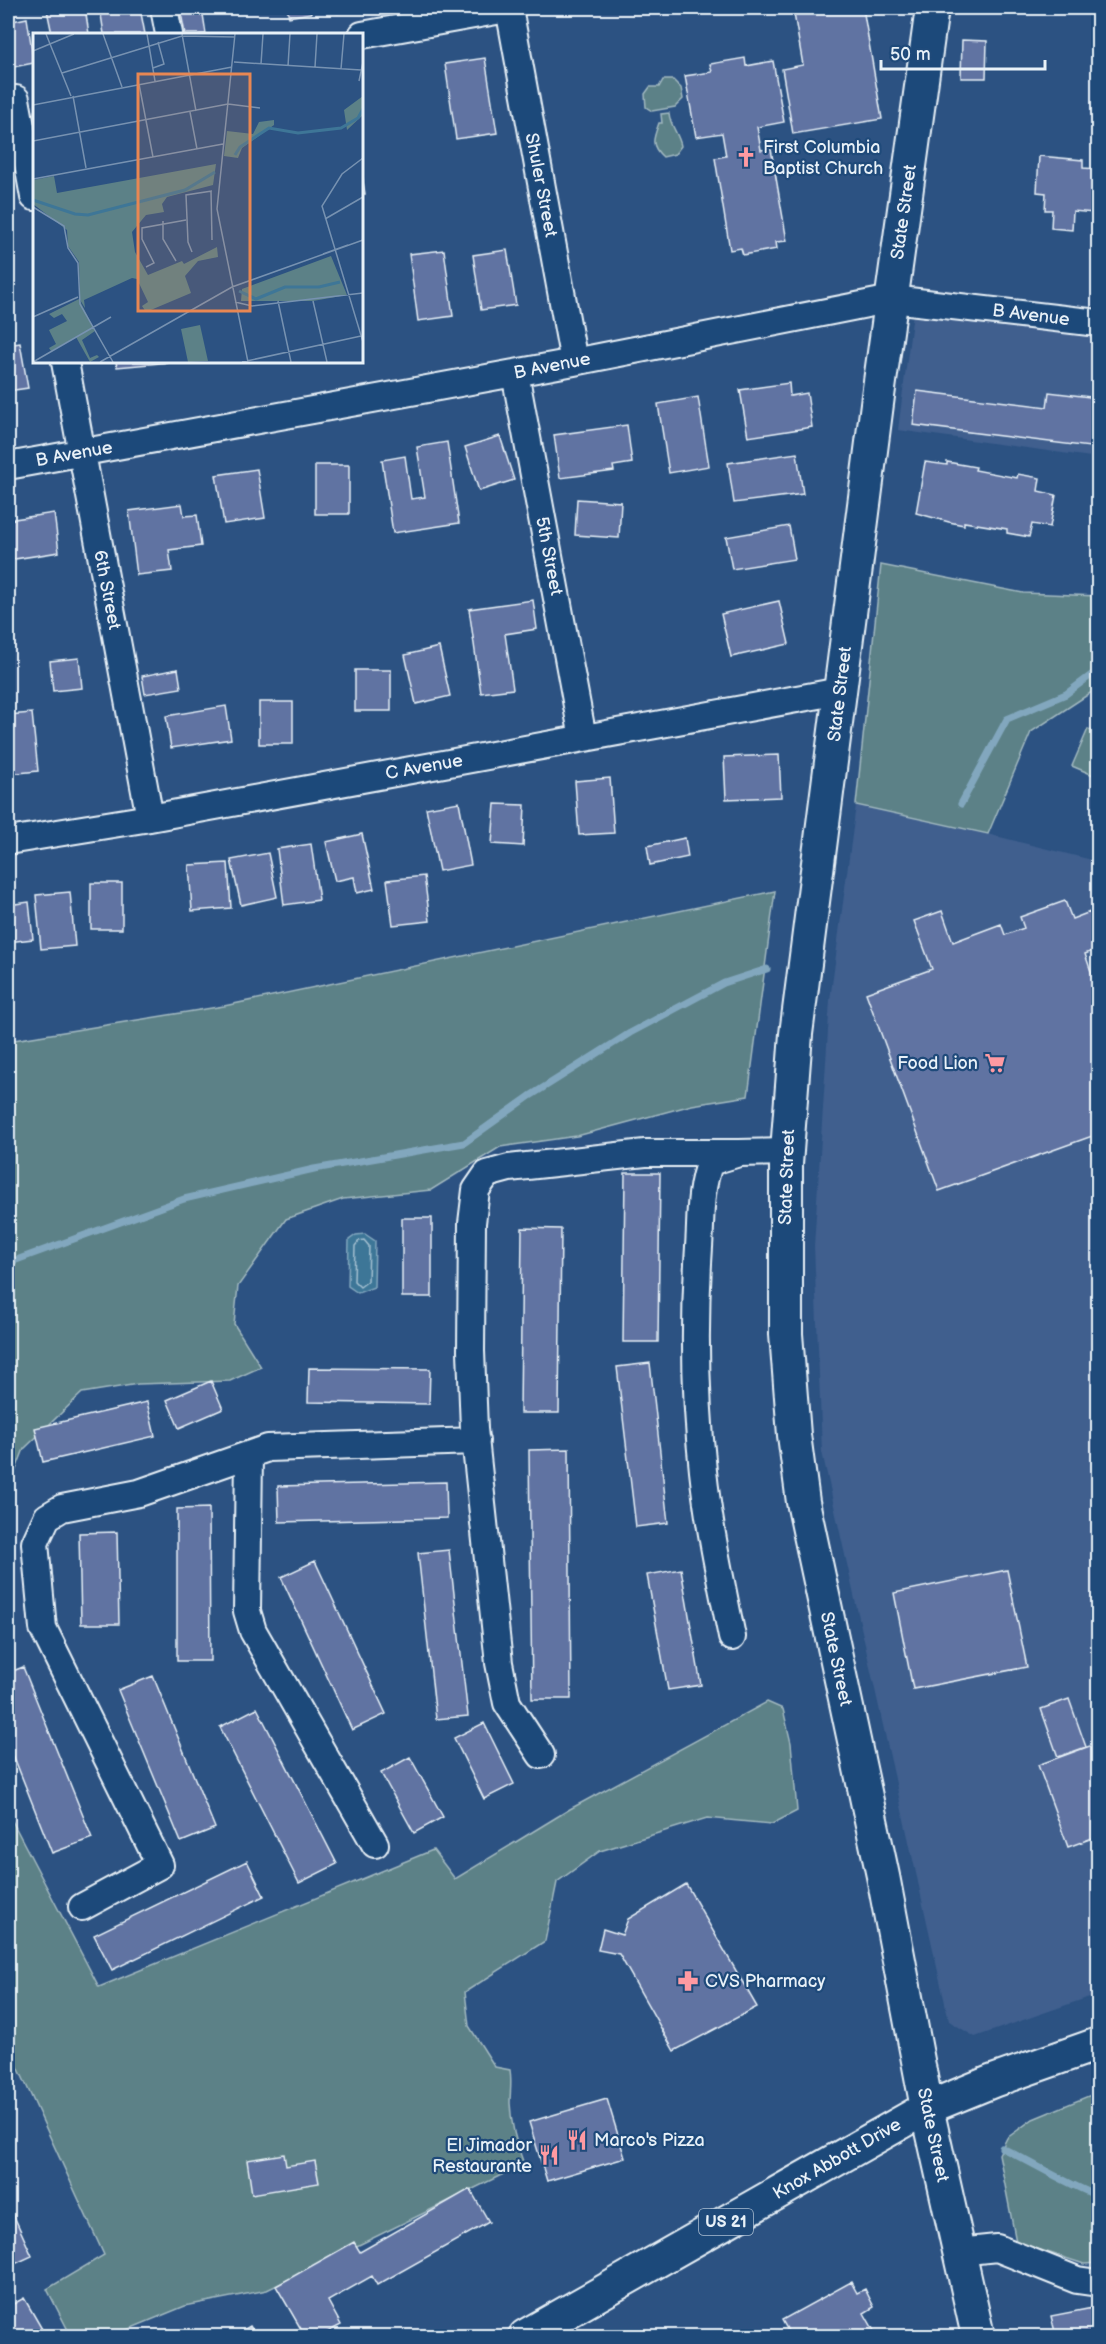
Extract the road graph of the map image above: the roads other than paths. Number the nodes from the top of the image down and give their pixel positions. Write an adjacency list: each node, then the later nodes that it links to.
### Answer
1 (164, 8): 4 (street)
2 (510, 8): 5 (street); 10 (street, Shuler Street)
3 (932, 8): 8 (main road, State Street)
4 (169, 33)
5 (363, 35)
6 (19, 98): 7 (street)
7 (33, 190)
8 (892, 299): 9 (street, B Avenue); 10 (street, B Avenue); 15 (main road, State Street)
9 (1098, 323)
10 (574, 362): 12 (street, B Avenue)
11 (65, 363): 13 (street, 6th Street)
12 (515, 373): 13 (street, B Avenue); 16 (street, 5th Street)
13 (82, 453): 14 (street, B Avenue); 17 (street, 6th Street)
14 (8, 466)
15 (840, 691): 16 (street, C Avenue); 19 (main road, State Street)
16 (583, 738): 17 (street, C Avenue)
17 (150, 818): 18 (street, C Avenue)
18 (8, 841)
19 (786, 1152): 20 (street); 28 (main road, State Street)
20 (739, 1153): 21 (street); 23 (street)
21 (476, 1441): 22 (street); 24 (street)
22 (249, 1455): 25 (street); 26 (street)
23 (732, 1637)
24 (542, 1755)
25 (375, 1844)
26 (82, 1907)
27 (1098, 2044): 28 (main road, Knox Abbott Drive / US 21)
28 (927, 2108): 29 (main road, State Street); 31 (main road, Knox Abbott Drive / US 21)
29 (958, 2252): 30 (street); 32 (main road, State Street)
30 (1098, 2283)
31 (525, 2337)
32 (978, 2337)

